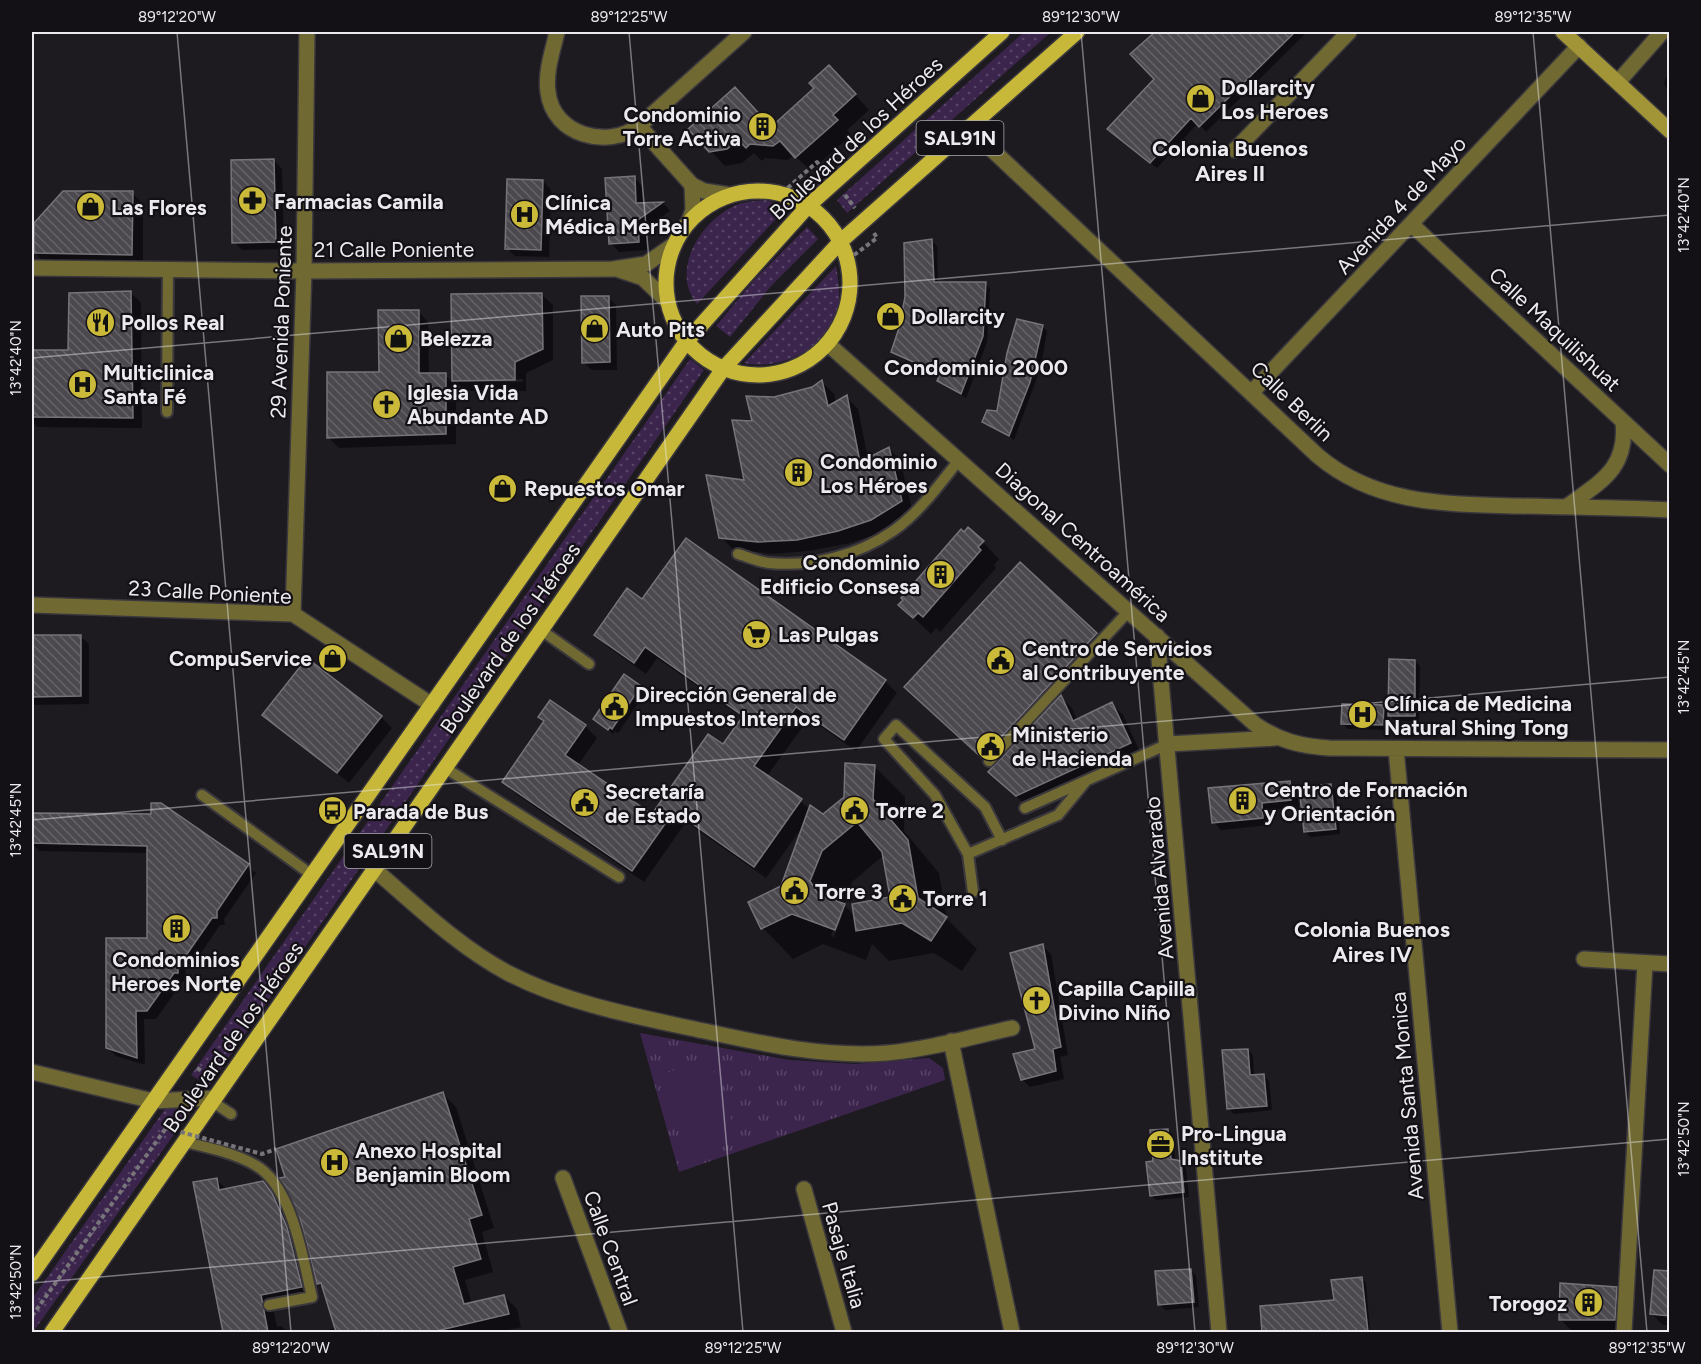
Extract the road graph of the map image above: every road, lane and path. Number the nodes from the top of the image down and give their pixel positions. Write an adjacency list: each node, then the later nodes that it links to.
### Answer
1 (307, 32): 27 (street, 29 Avenida Poniente)
2 (557, 32): 11 (street)
3 (744, 32): 11 (street)
4 (1002, 32): 15 (main road, Boulevard de los Héroes / SAL91N)
5 (1077, 32): 12 (main road, Boulevard de los Héroes / SAL91N)
6 (1348, 32): 14 (street)
7 (1563, 32): 9 (street)
8 (1662, 32): 10 (street)
9 (1579, 46): 10 (street); 21 (street, Avenida 4 de Mayo)
10 (1618, 82): 13 (street)
11 (639, 126): 16 (street)
12 (970, 129): 22 (main road, Boulevard de los Héroes / SAL91N); 32 (street, Calle Berlin)
13 (1670, 131)
14 (1235, 150)
15 (835, 182): 17 (path); 19 (main road, Boulevard de los Héroes / SAL91N)
16 (692, 185): 18 (street); 20 (street)
17 (782, 193): 18 (main road); 19 (main road)
18 (730, 195): 20 (main road)
19 (808, 206): 22 (main road); 29 (main road, Boulevard de los Héroes / SAL91N)
20 (689, 221): 23 (main road)
21 (1411, 224): 32 (street, Avenida 4 de Mayo); 34 (street, Calle Maquilishuat)
22 (841, 241): 30 (main road); 31 (main road, Boulevard de los Héroes / SAL91N)
23 (672, 246): 25 (street, 21 Calle Poniente); 28 (main road)
24 (32, 268): 26 (street, 21 Calle Poniente)
25 (613, 269): 27 (street, 21 Calle Poniente); 28 (street, 21 Calle Poniente)
26 (168, 270): 27 (street, 21 Calle Poniente); 33 (lane)
27 (304, 271): 42 (street, 29 Avenida Poniente)
28 (666, 300): 29 (main road)
29 (686, 342): 31 (main road); 46 (main road, Boulevard de los Héroes / SAL91N)
30 (828, 344): 31 (main road); 35 (street, Diagonal Centroamérica)
31 (723, 369): 43 (main road, Boulevard de los Héroes / SAL91N)
32 (1252, 392): 37 (street, Calle Berlin)
33 (167, 412)
34 (1623, 422): 36 (street, Calle Maquilishuat); 37 (street)
35 (959, 460): 39 (lane); 41 (street, Diagonal Centroamérica)
36 (1670, 465)
37 (1566, 507): 38 (street, Calle Berlin)
38 (1670, 510)
39 (738, 554)
40 (32, 605): 42 (street, 23 Calle Poniente)
41 (1128, 612): 44 (street, Diagonal Centroamérica); 51 (lane)
42 (292, 614): 46 (street, 23 Calle Poniente)
43 (541, 630): 45 (lane); 52 (main road, Boulevard de los Héroes / SAL91N)
44 (1157, 636): 47 (street, Diagonal Centroamérica); 48 (street, Avenida Alvarado)
45 (589, 664)
46 (432, 705): 59 (main road, Boulevard de los Héroes / SAL91N)
47 (1275, 738): 48 (street); 49 (street, Diagonal Centroamérica)
48 (1168, 744): 53 (lane); 83 (street, Avenida Alvarado)
49 (1396, 749): 50 (street, Diagonal Centroamérica); 84 (street, Avenida Santa Monica)
50 (1670, 750)
51 (989, 761)
52 (445, 768): 58 (main road, Boulevard de los Héroes / SAL91N); 60 (lane)
53 (1086, 781): 55 (lane); 56 (lane)
54 (202, 795): 59 (lane)
55 (1025, 808)
56 (1002, 840): 57 (lane); 57 (lane)
57 (969, 854): 61 (lane)
58 (375, 870): 66 (street); 69 (main road, Boulevard de los Héroes / SAL91N)
59 (312, 875): 67 (main road, Boulevard de los Héroes / SAL91N)
60 (620, 877)
61 (973, 892)
62 (1584, 959): 63 (street)
63 (1645, 963): 64 (street); 85 (street)
64 (1670, 964)
65 (1012, 1028): 66 (street)
66 (951, 1041): 82 (street)
67 (183, 1059): 69 (path); 70 (main road, Boulevard de los Héroes / SAL91N)
68 (32, 1072): 70 (street)
69 (217, 1095): 70 (street); 71 (lane); 72 (main road, Boulevard de los Héroes / SAL91N)
70 (153, 1101): 76 (main road, Boulevard de los Héroes / SAL91N)
71 (231, 1114)
72 (185, 1142): 77 (lane); 79 (main road, Boulevard de los Héroes / SAL91N)
73 (276, 1149): 78 (path, bridge)
74 (563, 1178): 80 (street, Calle Central)
75 (804, 1189): 81 (street, Pasaje Italia)
76 (32, 1274)
77 (269, 1305)
78 (32, 1316)
79 (52, 1332)
80 (620, 1332)
81 (844, 1332)
82 (1012, 1332)
83 (1219, 1332)
84 (1450, 1332)
85 (1624, 1332)

